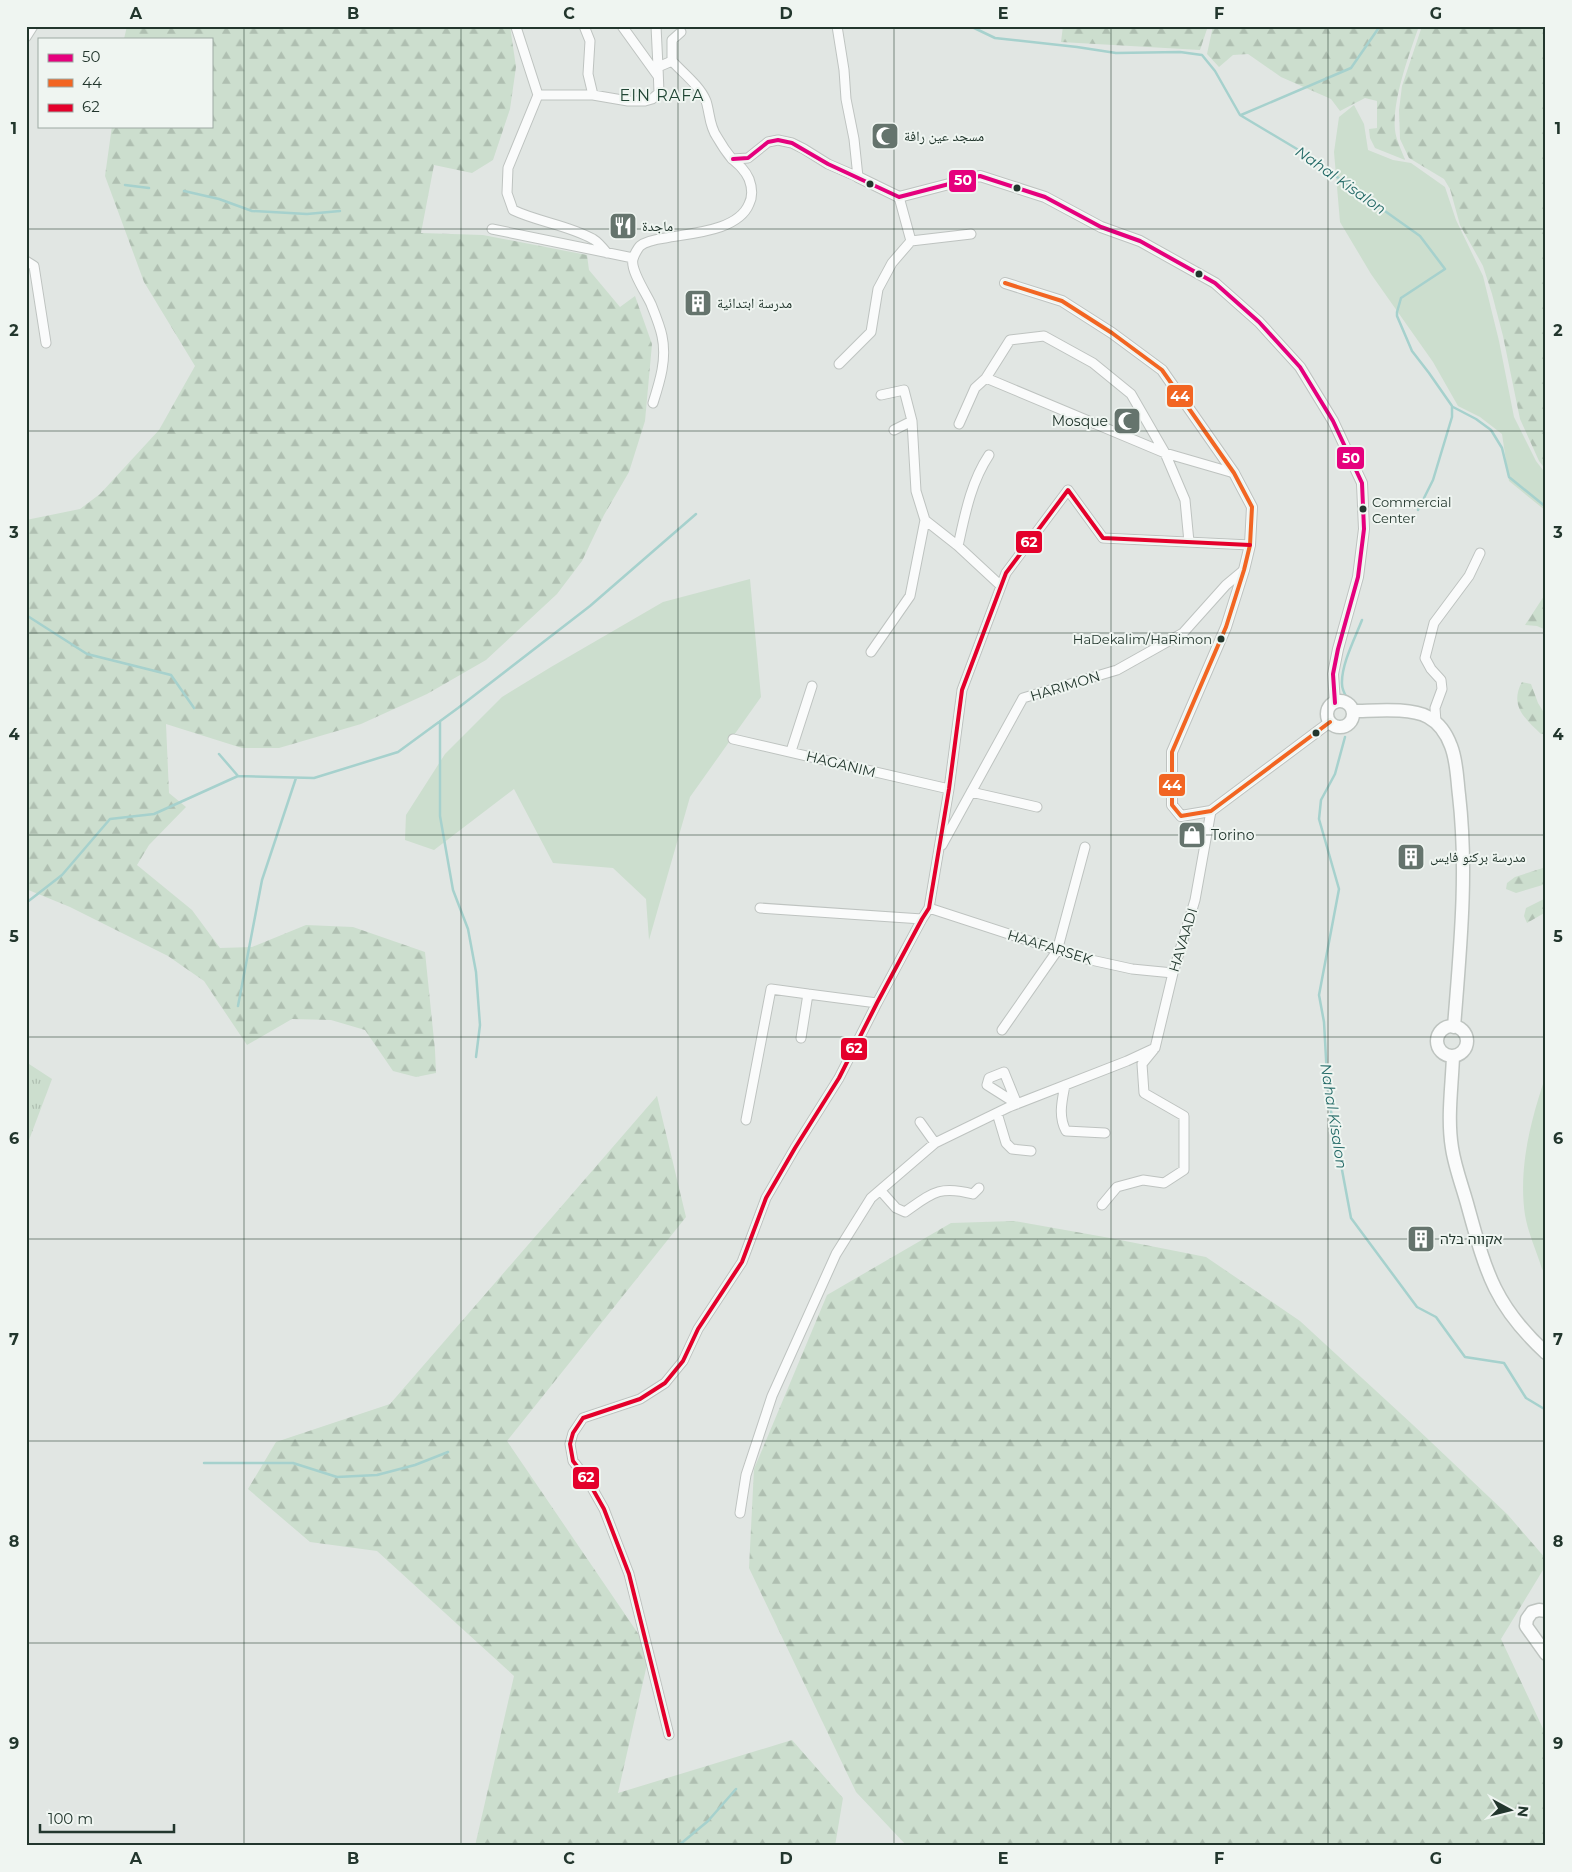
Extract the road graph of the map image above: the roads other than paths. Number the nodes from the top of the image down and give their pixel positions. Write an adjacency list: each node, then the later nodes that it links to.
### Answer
1 (32, 26): 8 (street)
2 (584, 26): 13 (street)
3 (622, 26): 11 (street)
4 (656, 26): 10 (street)
5 (837, 26): 15 (street)
6 (516, 27): 12 (street)
7 (680, 32): 9 (street)
8 (26, 37)
9 (672, 61): 10 (street); 14 (street)
10 (658, 67): 11 (street)
11 (658, 77): 13 (street)
12 (538, 95): 13 (street); 20 (street)
13 (593, 95)
14 (733, 159): 15 (street); 21 (street)
15 (858, 177): 16 (street)
16 (899, 197): 19 (street); 44 (street)
17 (492, 229): 20 (street)
18 (971, 234): 19 (street)
19 (911, 241): 25 (street)
20 (607, 252): 21 (street)
21 (633, 258): 28 (street)
22 (26, 261): 24 (street)
23 (1005, 283): 34 (street)
24 (46, 343)
25 (839, 364)
26 (986, 378): 30 (street); 32 (street); 32 (street)
27 (881, 395): 29 (street)
28 (653, 403)
29 (912, 421): 31 (street); 35 (street)
30 (959, 424)
31 (894, 430)
32 (1164, 453): 34 (street); 36 (street)
33 (989, 455): 38 (street)
34 (1234, 473): 37 (street)
35 (925, 520): 38 (street); 42 (street)
36 (1189, 542): 37 (street); 41 (street)
37 (1250, 545): 40 (street)
38 (958, 546): 41 (street)
39 (1480, 553): 47 (street)
40 (1244, 570): 51 (street, HARIMON); 53 (street)
41 (1000, 585): 50 (street)
42 (871, 652)
43 (812, 686): 49 (street)
44 (1335, 703): 45 (main road); 46 (main road)
45 (1353, 711): 46 (main road); 47 (main road)
46 (1330, 722): 53 (street)
47 (1436, 722): 63 (main road)
48 (733, 739): 49 (street, HAGANIM)
49 (791, 752): 50 (street, HAGANIM)
50 (949, 789): 55 (street)
51 (971, 792): 52 (street); 55 (street, HARIMON)
52 (1037, 807)
53 (1210, 811): 60 (street, HAVAADI)
54 (1085, 847): 59 (street)
55 (938, 852): 57 (street)
56 (760, 908): 58 (street)
57 (929, 908): 58 (street); 59 (street, HAAFARSEK)
58 (922, 918): 62 (street)
59 (1057, 951): 60 (street, HAAFARSEK); 64 (street)
60 (1173, 973): 66 (street, HAVAADI)
61 (808, 994): 62 (street); 65 (street); 70 (street)
62 (877, 1003): 82 (street)
63 (1454, 1027): 67 (main road); 67 (main road)
64 (1002, 1030)
65 (802, 1038)
66 (1155, 1048): 68 (street); 77 (street, HAVAADI)
67 (1453, 1056): 78 (main road)
68 (1065, 1085): 69 (street); 72 (street)
69 (997, 1113): 73 (street); 74 (street)
70 (746, 1120)
71 (920, 1122): 73 (street)
72 (1105, 1133)
73 (935, 1143): 76 (street)
74 (1031, 1151)
75 (979, 1188): 76 (street)
76 (880, 1190): 79 (street)
77 (1102, 1205)
78 (1546, 1353)
79 (740, 1513)
80 (1546, 1611): 81 (main road)
81 (1546, 1654)
82 (669, 1735)

